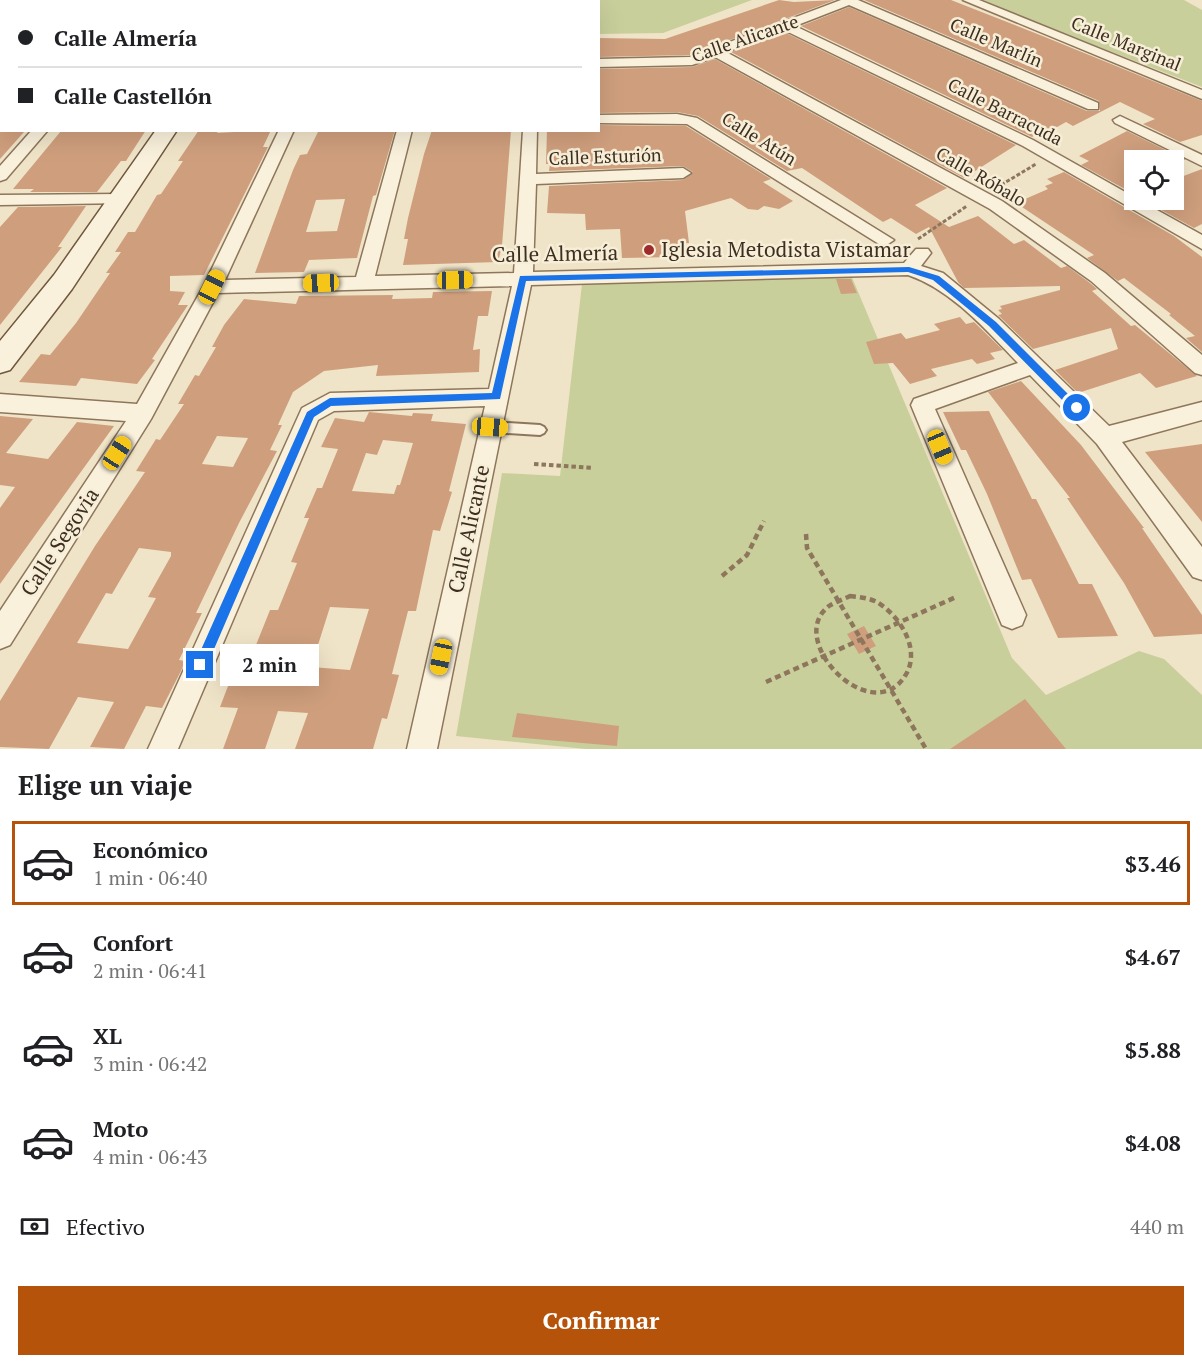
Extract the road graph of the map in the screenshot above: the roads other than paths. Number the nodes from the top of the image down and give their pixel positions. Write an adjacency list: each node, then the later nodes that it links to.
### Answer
1 (851, 0): 3 (street, Calle Alicante); 7 (street, Calle Marlín)
2 (969, 0): 6 (street, Calle Marginal)
3 (785, 26): 4 (street, Calle Alicante); 22 (street, Calle Barracuda)
4 (718, 52): 5 (street, Calle Alicante); 30 (street, Calle Róbalo)
5 (600, 63)
6 (1202, 95)
7 (1093, 106)
8 (600, 118): 21 (street, Calle Atún)
9 (1120, 120): 15 (street)
10 (39, 132): 17 (street)
11 (166, 132): 19 (street)
12 (286, 132): 27 (street, Calle Segovia)
13 (404, 132): 26 (street)
14 (530, 132): 18 (street, Calle Alicante)
15 (1202, 161)
16 (683, 173): 18 (street, Calle Esturión)
17 (0, 176)
18 (529, 179): 25 (street, Calle Alicante)
19 (121, 199): 20 (street); 28 (street)
20 (0, 200)
21 (885, 240)
22 (1202, 243)
23 (922, 254): 24 (street)
24 (909, 269): 25 (street, Calle Almería); 29 (street, Calle Almería)
25 (523, 279): 26 (street, Calle Almería); 31 (street, Calle Alicante)
26 (364, 282): 27 (street, Calle Almería)
27 (212, 287): 34 (street, Calle Segovia)
28 (0, 362)
29 (1034, 366): 37 (street, Calle Almería); 39 (street)
30 (1202, 367)
31 (496, 397): 35 (street, Calle Alicante); 41 (street)
32 (0, 403): 34 (street)
33 (1202, 411): 37 (street)
34 (143, 413): 40 (street, Calle Segovia)
35 (490, 427): 36 (lane); 42 (street, Calle Alicante)
36 (540, 430)
37 (1105, 437): 38 (street, Calle Almería)
38 (1202, 568)
39 (1012, 615)
40 (0, 635)
41 (164, 749)
42 (422, 749)

